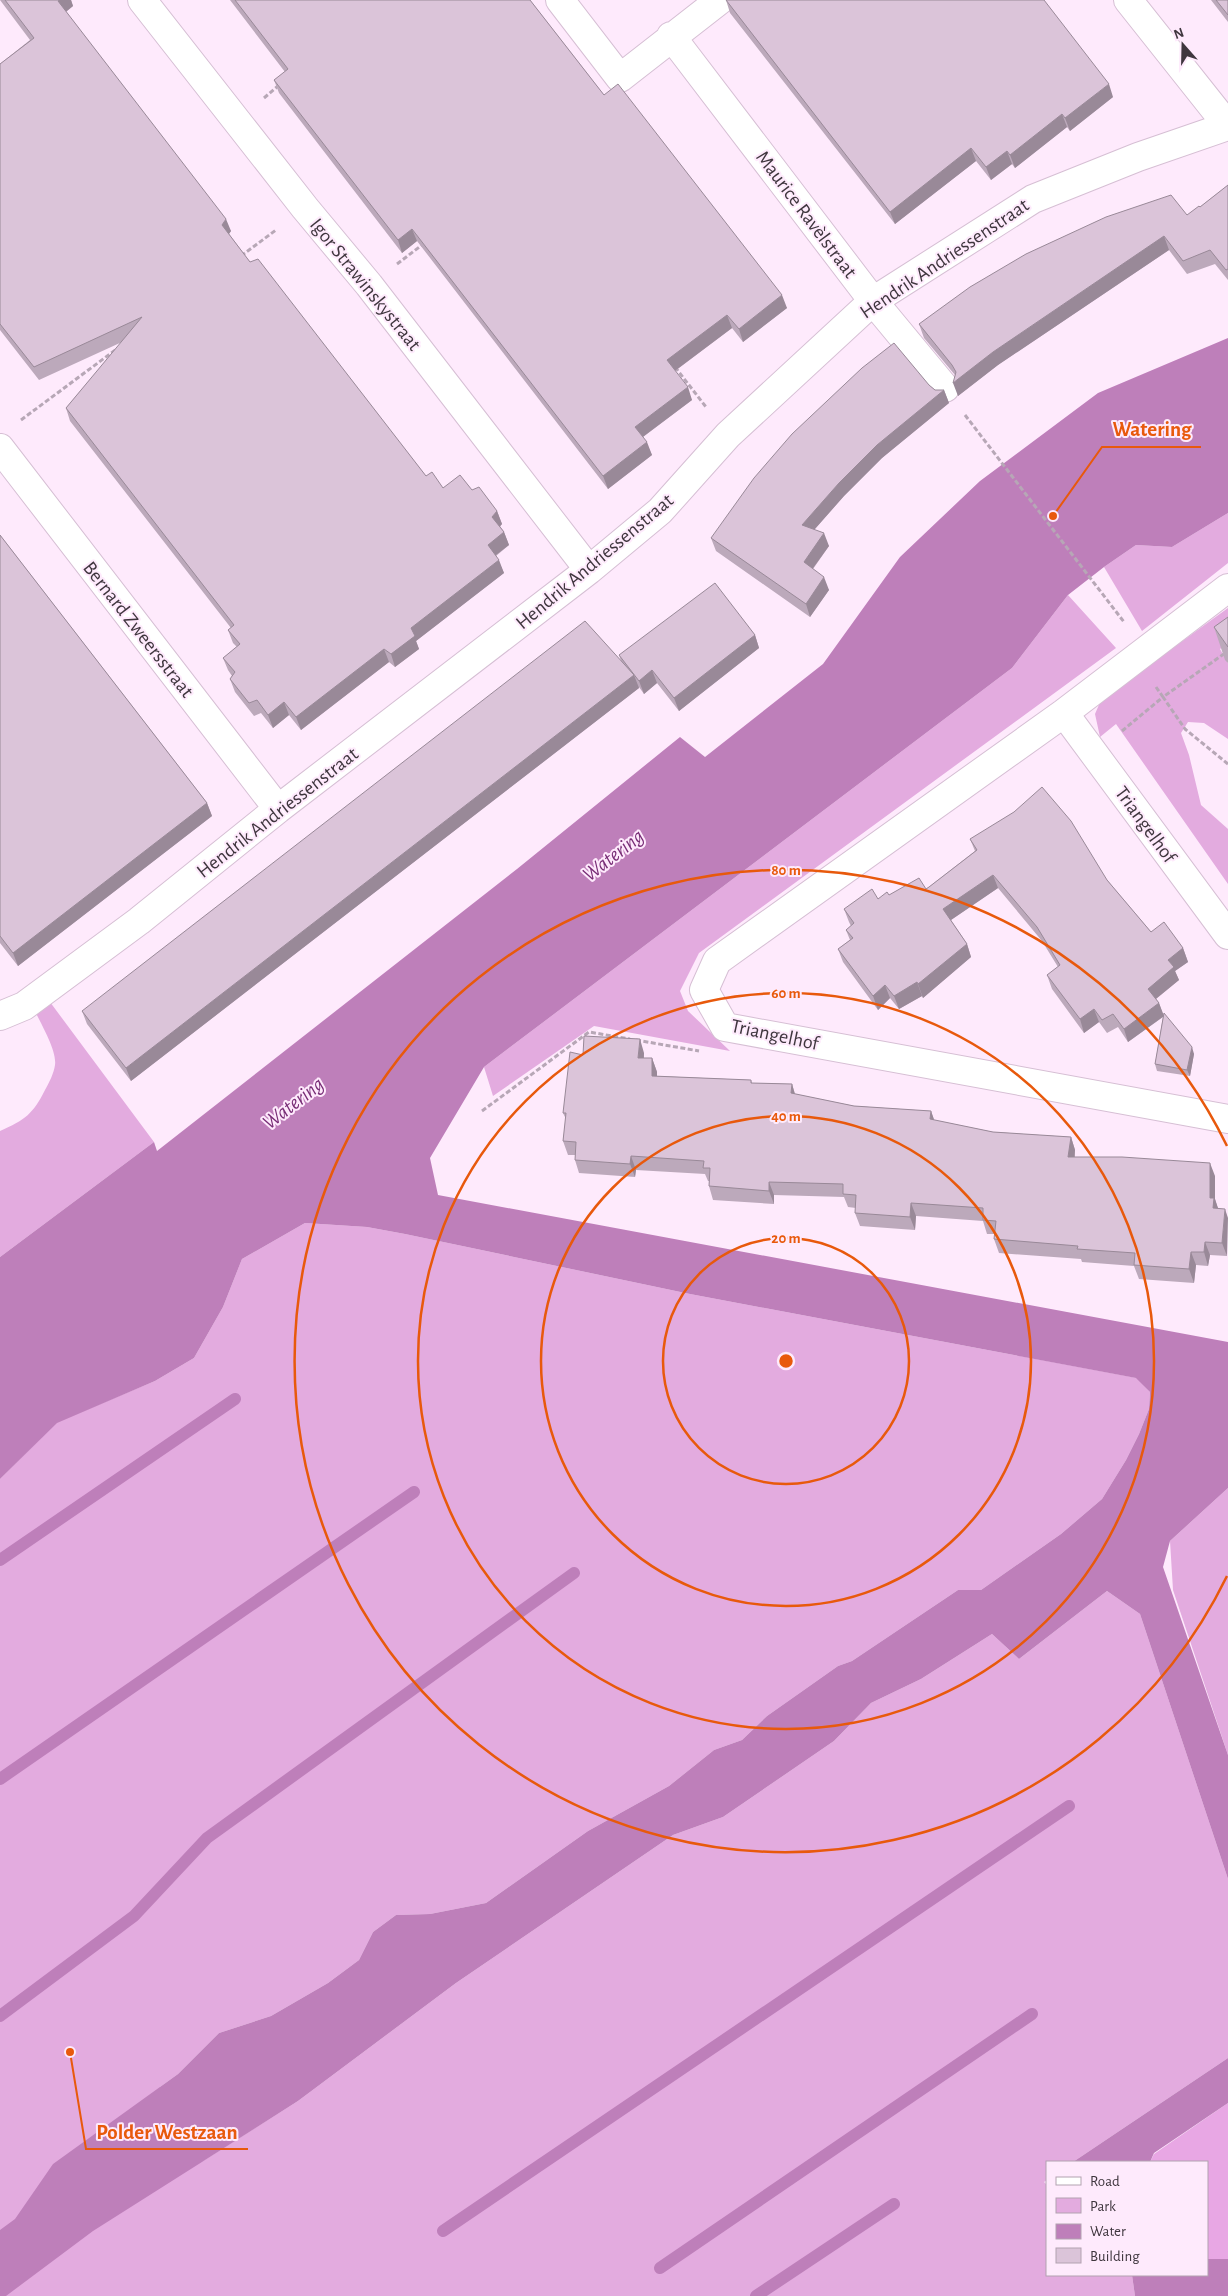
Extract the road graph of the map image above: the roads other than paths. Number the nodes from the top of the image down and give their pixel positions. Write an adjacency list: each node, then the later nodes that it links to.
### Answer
1 (142, 0): 10 (street, Igor Strawinskystraat)
2 (560, 0): 5 (street)
3 (720, 0): 5 (street)
4 (1128, 0): 6 (street, Hendrik Andriessenstraat)
5 (671, 36): 7 (street, Maurice Ravèlstraat)
6 (1228, 126): 7 (street, Hendrik Andriessenstraat)
7 (873, 301): 8 (street, Maurice Ravèlstraat); 10 (street, Hendrik Andriessenstraat)
8 (945, 388)
9 (0, 448): 13 (street, Bernard Zweersstraat)
10 (589, 570): 13 (street, Hendrik Andriessenstraat)
11 (1228, 588): 12 (street, Triangelhof)
12 (1064, 712): 14 (street, Triangelhof); 16 (street, Triangelhof)
13 (278, 809): 15 (street, Hendrik Andriessenstraat)
14 (1228, 935)
15 (0, 1016)
16 (1228, 1119)

